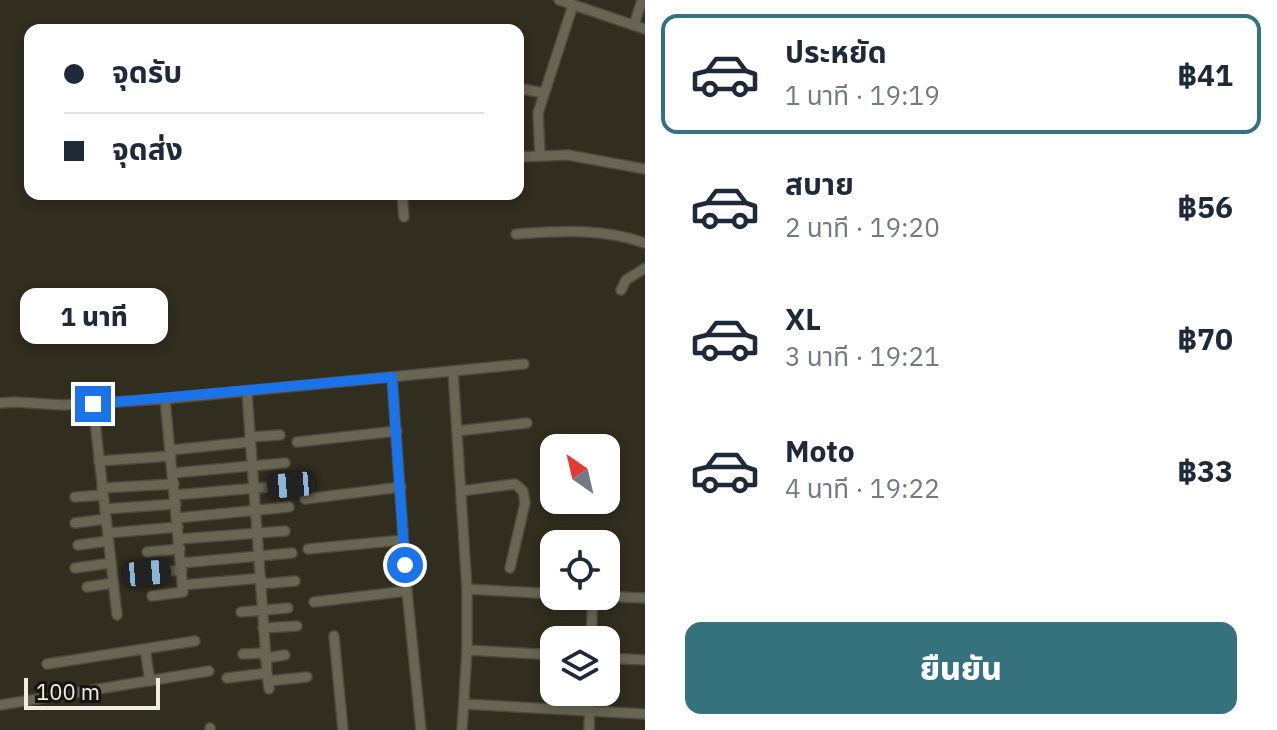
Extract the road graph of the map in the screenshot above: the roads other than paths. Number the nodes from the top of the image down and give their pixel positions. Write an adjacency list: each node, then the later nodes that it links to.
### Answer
1 (559, 0): 3 (street)
2 (642, 0): 4 (street)
3 (573, 5): 4 (street); 7 (street)
4 (634, 25): 5 (street)
5 (645, 29)
6 (524, 89): 7 (street)
7 (543, 93): 8 (street)
8 (540, 155): 9 (street); 10 (street)
9 (524, 156)
10 (645, 169)
11 (403, 200): 12 (street)
12 (404, 217)
13 (516, 234): 14 (street)
14 (645, 243)
15 (645, 268): 16 (street)
16 (621, 290)
17 (524, 364): 18 (street)
18 (453, 371): 19 (street); 26 (street)
19 (392, 377): 20 (street); 25 (street)
20 (247, 392): 21 (street); 28 (street)
21 (165, 399): 23 (street); 30 (street)
22 (0, 403): 23 (street)
23 (93, 404): 31 (street)
24 (527, 423): 26 (street)
25 (397, 431): 29 (street); 36 (street)
26 (457, 431): 39 (street)
27 (280, 435): 28 (street)
28 (250, 439): 30 (street); 33 (street)
29 (297, 442)
30 (171, 453): 31 (street); 34 (street)
31 (99, 461): 38 (street)
32 (285, 463): 33 (street)
33 (252, 466): 34 (street); 37 (street)
34 (173, 479): 38 (street); 42 (street)
35 (291, 485): 37 (street)
36 (401, 487): 41 (street); 51 (street)
37 (254, 488): 42 (street); 44 (street)
38 (103, 491): 40 (street); 45 (street)
39 (461, 491): 61 (street); 68 (street)
40 (75, 497)
41 (305, 499)
42 (175, 500): 45 (street); 46 (street)
43 (289, 507): 44 (street)
44 (256, 511): 46 (street); 49 (street)
45 (106, 514): 47 (street); 50 (street)
46 (177, 522): 50 (street); 52 (street)
47 (75, 523)
48 (285, 531): 49 (street)
49 (257, 533): 52 (street); 57 (street)
50 (108, 537): 53 (street); 58 (street)
51 (403, 540): 54 (street); 69 (street)
52 (179, 544): 55 (street); 59 (street)
53 (78, 545)
54 (308, 549)
55 (147, 552)
56 (292, 553): 57 (street)
57 (259, 556): 59 (street); 63 (street)
58 (111, 563): 60 (street); 65 (street)
59 (181, 566): 62 (street); 66 (street)
60 (75, 568)
61 (510, 568)
62 (147, 573)
63 (261, 581): 64 (street); 66 (street); 76 (street)
64 (295, 581)
65 (113, 583): 67 (street); 78 (street)
66 (183, 585): 71 (street)
67 (87, 587)
68 (467, 589): 70 (street); 84 (street)
69 (407, 591): 74 (street); 104 (street)
70 (540, 593)
71 (152, 596)
72 (620, 597): 73 (street)
73 (645, 598)
74 (314, 602)
75 (288, 608): 76 (street)
76 (262, 611): 77 (street); 80 (street)
77 (241, 612)
78 (117, 615)
79 (297, 626): 80 (street)
80 (263, 628): 88 (street)
81 (334, 636): 103 (street)
82 (195, 641): 83 (street)
83 (145, 649): 91 (street); 95 (street)
84 (467, 650): 86 (street); 97 (street)
85 (243, 654): 88 (street)
86 (540, 654)
87 (285, 655): 88 (street)
88 (265, 656): 96 (street)
89 (620, 659): 90 (street)
90 (645, 660)
91 (47, 664)
92 (209, 671): 95 (street)
93 (307, 677): 96 (street)
94 (227, 678): 96 (street)
95 (150, 681): 98 (street)
96 (268, 681)
97 (464, 704): 100 (street); 105 (street)
98 (0, 705)
99 (589, 706): 100 (street)
100 (589, 711): 101 (street); 106 (street)
101 (645, 714)
102 (335, 730): 103 (street)
103 (343, 730)
104 (421, 730)
105 (462, 730)
106 (589, 730)

